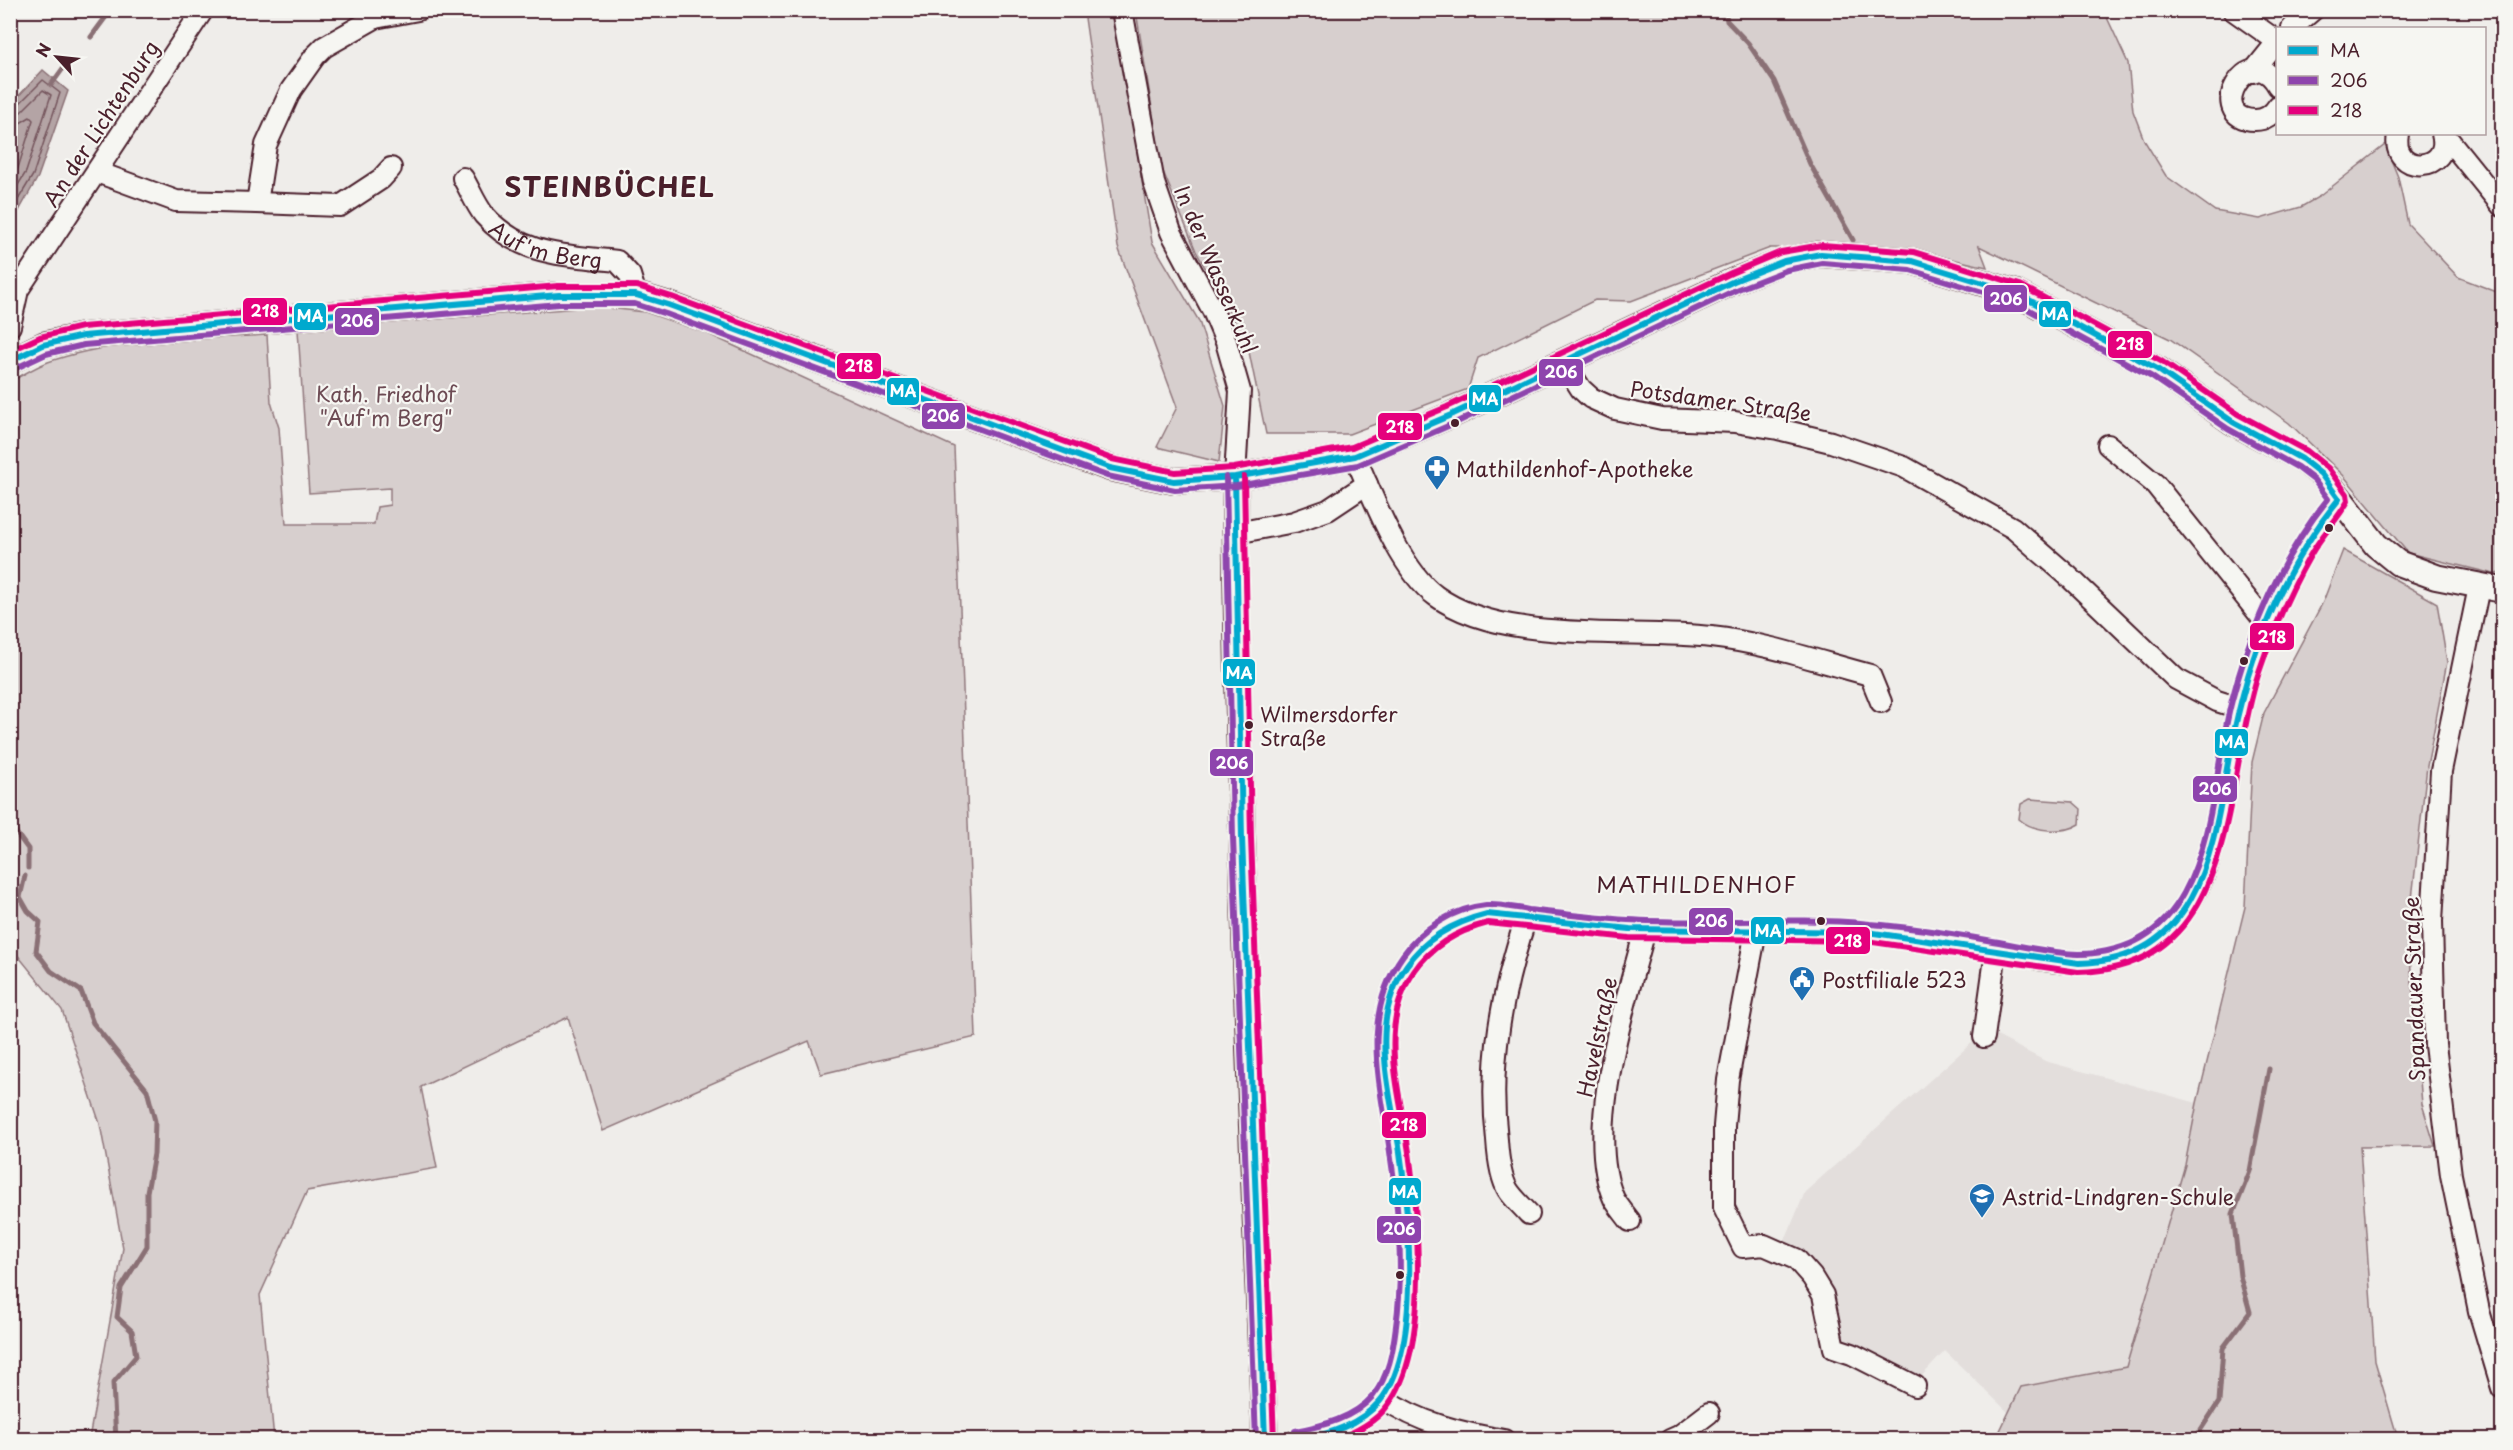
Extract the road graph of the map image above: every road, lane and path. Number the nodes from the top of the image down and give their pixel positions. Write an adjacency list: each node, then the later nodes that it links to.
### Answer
1 (203, 10): 16 (street, An der Lichtenburg)
2 (418, 10): 18 (street)
3 (1122, 10): 26 (street, In der Wasserkuhl)
4 (2233, 10): 7 (street)
5 (2313, 10): 6 (street)
6 (2293, 27)
7 (2276, 40)
8 (2276, 42): 9 (street)
9 (2253, 72): 10 (street); 11 (street)
10 (2276, 85)
11 (2276, 106)
12 (2398, 135): 13 (street)
13 (2443, 135)
14 (2444, 135): 19 (street)
15 (391, 168): 18 (street)
16 (97, 172): 18 (street); 21 (street, An der Lichtenburg)
17 (463, 178): 20 (street, Auf'm Berg)
18 (257, 203)
19 (2502, 206)
20 (636, 295): 22 (street, Auf'm Berg); 26 (street, Auf'm Berg)
21 (10, 326)
22 (12, 356)
23 (1563, 361): 25 (street, Auf'm Berg); 28 (street, Auf'm Berg); 33 (street, Potsdamer Straße)
24 (2108, 444): 31 (street)
25 (1354, 456): 26 (street, Auf'm Berg); 27 (street)
26 (1235, 477): 29 (street)
27 (1367, 484): 29 (street); 32 (street)
28 (2339, 499): 30 (street, Auf'm Berg); 31 (street)
29 (1236, 533): 45 (street)
30 (2491, 588): 42 (street, Spandauer Straße)
31 (2267, 624): 33 (street)
32 (1881, 702)
33 (2239, 708): 37 (street)
34 (1526, 918): 35 (street); 39 (street); 43 (street)
35 (1645, 930): 36 (street); 40 (street, Havelstraße)
36 (1756, 931): 37 (street); 41 (street)
37 (1996, 951): 38 (street)
38 (1984, 1036)
39 (1529, 1214)
40 (1630, 1221)
41 (1915, 1386)
42 (2502, 1388)
43 (1383, 1398): 46 (street); 47 (street)
44 (1709, 1413): 48 (street)
45 (1265, 1440)
46 (1297, 1440)
47 (1504, 1440)
48 (1670, 1440)

